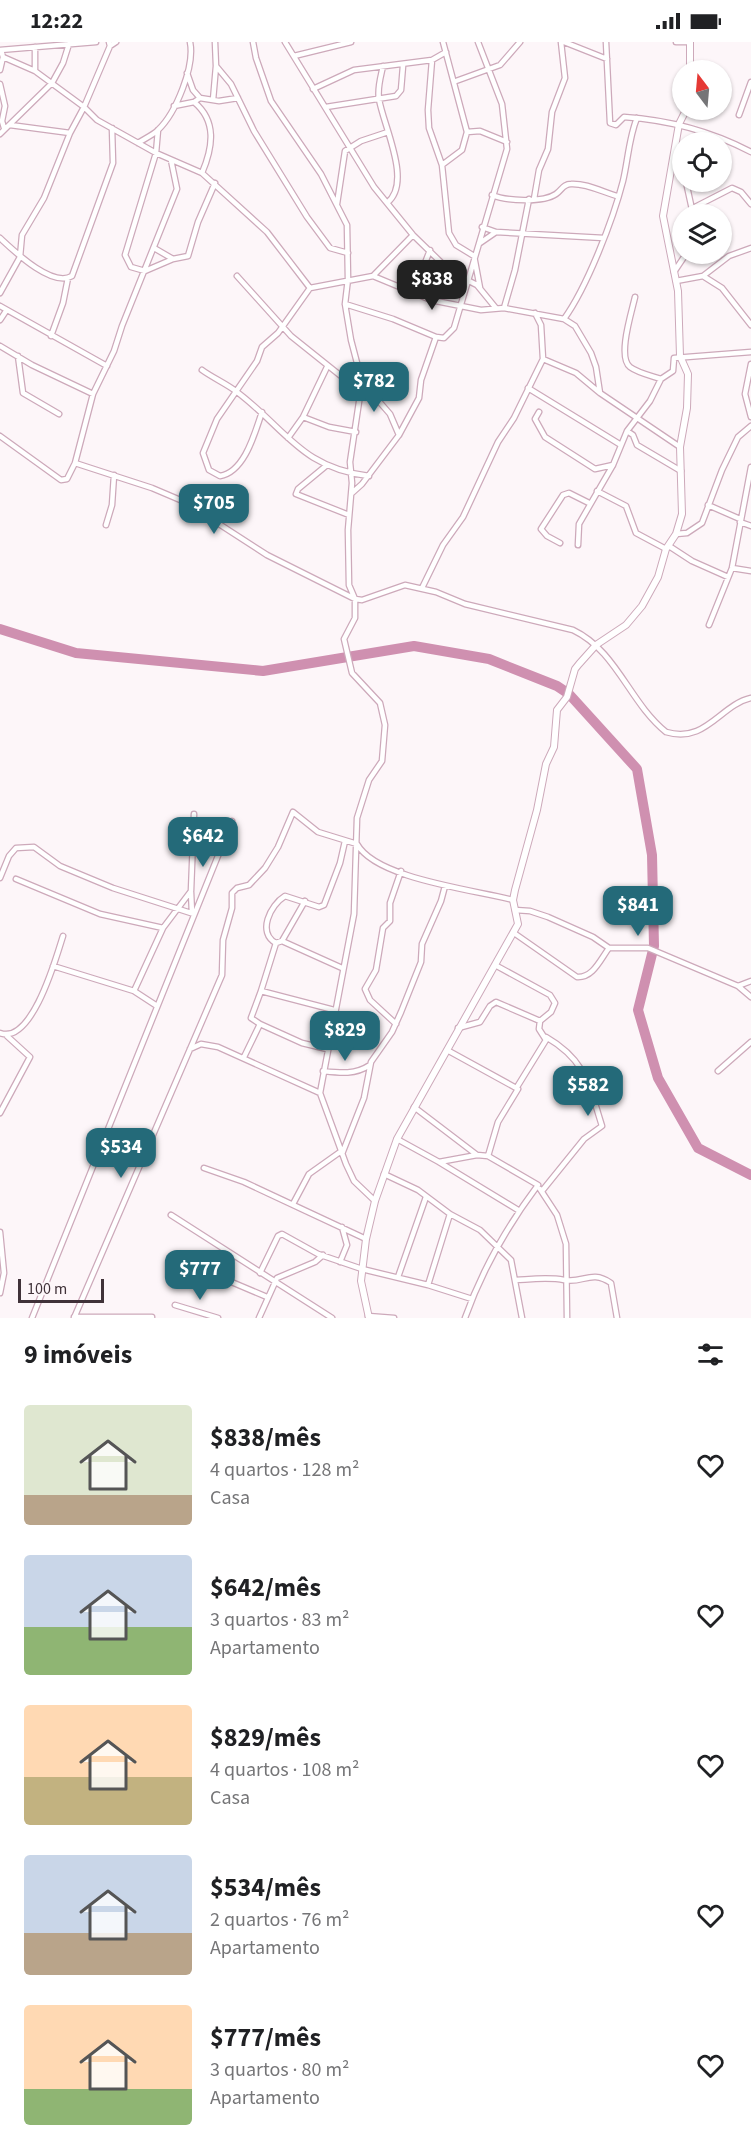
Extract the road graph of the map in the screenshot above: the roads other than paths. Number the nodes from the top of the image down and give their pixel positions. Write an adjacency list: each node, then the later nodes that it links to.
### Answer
1 (22, 42): 19 (street)
2 (96, 42): 16 (street)
3 (116, 42): 17 (street)
4 (190, 42): 33 (street)
5 (215, 42): 27 (street)
6 (253, 42): 72 (street)
7 (285, 42): 22 (street)
8 (351, 42): 22 (street)
9 (443, 42): 21 (street)
10 (478, 42): 32 (street)
11 (520, 42): 32 (street)
12 (562, 42): 24 (street); 76 (street)
13 (606, 42): 24 (street)
14 (676, 42): 15 (street)
15 (690, 42): 26 (street)
16 (69, 44): 18 (street); 36 (street)
17 (110, 44): 45 (street)
18 (35, 47): 19 (street); 31 (street)
19 (24, 48): 20 (street)
20 (0, 50): 23 (street)
21 (446, 52): 25 (street); 34 (street)
22 (294, 56): 38 (street)
23 (3, 57): 30 (street); 31 (street)
24 (607, 59): 48 (street)
25 (432, 60): 29 (street); 68 (street)
26 (690, 60)
27 (216, 66): 40 (street); 41 (street)
28 (383, 66): 29 (street); 38 (street); 42 (street)
29 (403, 66): 42 (street)
30 (0, 70)
31 (35, 71): 36 (street)
32 (487, 71): 34 (street); 62 (street)
33 (187, 73): 39 (street); 44 (street)
34 (456, 81): 58 (street)
35 (751, 82): 47 (street)
36 (52, 83): 45 (street); 52 (street)
37 (0, 84): 53 (street)
38 (313, 89): 46 (street)
39 (200, 98): 41 (street); 43 (street)
40 (238, 98): 41 (street); 91 (street)
41 (213, 100)
42 (379, 100): 46 (street); 57 (street)
43 (194, 102): 44 (street); 70 (street)
44 (174, 106): 56 (street)
45 (84, 107): 54 (street); 60 (street)
46 (326, 107): 64 (street)
47 (739, 115)
48 (624, 117): 49 (street); 55 (street)
49 (637, 118): 51 (street); 55 (street)
50 (681, 120): 51 (street)
51 (679, 124): 59 (street); 65 (street)
52 (10, 125): 53 (street); 60 (street)
53 (4, 128): 61 (street)
54 (112, 128): 63 (street); 101 (street)
55 (632, 129): 75 (street)
56 (158, 130): 63 (street); 66 (street)
57 (388, 132): 64 (street); 77 (street)
58 (467, 132): 62 (street); 68 (street)
59 (678, 132)
60 (70, 133): 93 (street)
61 (0, 134)
62 (508, 142): 74 (street)
63 (138, 143): 66 (street)
64 (351, 146): 71 (street); 77 (street)
65 (751, 152)
66 (156, 153): 67 (street); 96 (street)
67 (171, 160): 70 (street); 88 (street)
68 (442, 165): 92 (street)
69 (672, 169): 97 (street)
70 (202, 172): 73 (street)
71 (339, 177): 72 (street); 78 (street)
72 (326, 182): 78 (street)
73 (215, 183): 94 (street); 105 (street)
74 (492, 195): 76 (street); 81 (street)
75 (617, 196): 76 (street); 86 (street)
76 (531, 199): 83 (street)
77 (387, 203): 84 (street)
78 (338, 204): 91 (street)
79 (701, 204): 80 (street)
80 (751, 204)
81 (482, 227): 82 (street); 87 (street)
82 (496, 232): 83 (street); 87 (street)
83 (522, 233): 86 (street); 114 (street)
84 (413, 235): 90 (street); 99 (street)
85 (0, 238): 93 (street)
86 (604, 238): 118 (street)
87 (480, 243): 92 (street)
88 (154, 248): 94 (street); 96 (street)
89 (751, 248): 100 (street)
90 (430, 250): 103 (street); 107 (street)
91 (348, 253): 102 (street)
92 (474, 256): 103 (street); 106 (street)
93 (20, 257): 101 (street); 108 (street)
94 (173, 259): 96 (street)
95 (679, 264): 97 (street)
96 (145, 271): 131 (street)
97 (674, 272): 104 (street)
98 (237, 276): 122 (street)
99 (373, 276): 102 (street); 107 (street)
100 (703, 276): 104 (street); 121 (street)
101 (68, 278): 123 (street)
102 (348, 279): 105 (street); 110 (street)
103 (467, 279): 106 (street); 111 (street)
104 (676, 281): 128 (street)
105 (310, 288): 122 (street)
106 (480, 288): 113 (street)
107 (414, 291): 111 (street)
108 (0, 293)
109 (635, 297): 134 (street)
110 (345, 304): 124 (street); 135 (street)
111 (461, 304): 113 (street); 124 (street)
112 (0, 306): 115 (street)
113 (495, 308): 114 (street)
114 (504, 308): 116 (street)
115 (6, 310): 119 (street); 123 (street)
116 (535, 313): 117 (street); 120 (street)
117 (547, 314): 118 (street); 120 (street)
118 (564, 319): 139 (street)
119 (0, 320)
120 (541, 325): 129 (street)
121 (751, 325)
122 (282, 326): 132 (street); 137 (street)
123 (51, 336): 131 (street)
124 (436, 337): 150 (street)
125 (0, 346): 127 (street)
126 (751, 351): 128 (street)
127 (18, 356): 140 (street); 143 (street)
128 (680, 356): 134 (street); 154 (street)
129 (543, 359): 136 (street); 139 (street)
130 (751, 363): 145 (street)
131 (107, 366): 140 (street)
132 (327, 367): 138 (street); 144 (street)
133 (202, 370): 137 (street)
134 (661, 380): 146 (street)
135 (362, 382): 138 (street); 150 (street)
136 (528, 388): 153 (street); 180 (street)
137 (236, 391): 141 (street); 141 (street)
138 (361, 392): 149 (street)
139 (600, 393): 146 (street)
140 (93, 394): 155 (street)
141 (262, 412): 152 (street)
142 (539, 412): 159 (street)
143 (59, 414)
144 (303, 417): 149 (street); 152 (street)
145 (751, 417)
146 (636, 418): 148 (street); 154 (street)
147 (751, 427): 168 (street)
148 (627, 431): 153 (street); 160 (street)
149 (356, 432): 161 (street)
150 (399, 435): 163 (street)
151 (0, 436): 155 (street)
152 (288, 438): 156 (street)
153 (621, 445): 157 (street)
154 (680, 447): 160 (street)
155 (75, 463): 162 (street)
156 (327, 465): 161 (street); 169 (street)
157 (613, 465): 159 (street); 164 (street)
158 (751, 467): 170 (street)
159 (595, 470): 164 (street)
160 (681, 471): 173 (street)
161 (352, 474): 163 (street); 166 (street)
162 (114, 475): 171 (street); 181 (street)
163 (369, 476): 166 (street)
164 (603, 483): 165 (street)
165 (597, 491): 167 (street); 176 (street)
166 (352, 493): 169 (street)
167 (590, 503): 174 (street); 175 (street)
168 (708, 505): 170 (street); 173 (street)
169 (349, 515): 181 (street)
170 (740, 520): 172 (street); 177 (street)
171 (106, 525)
172 (751, 526)
173 (676, 534): 176 (street)
174 (560, 543)
175 (578, 545)
176 (668, 547): 179 (street); 183 (street)
177 (732, 568): 178 (street); 179 (street)
178 (751, 571)
179 (728, 577): 182 (street)
180 (422, 588): 181 (street); 183 (street)
181 (355, 599): 188 (street)
182 (709, 625)
183 (596, 645): 184 (street); 194 (street)
184 (751, 698)
185 (194, 814): 193 (street)
186 (232, 822): 198 (street)
187 (345, 841): 188 (street); 195 (street); 222 (street)
188 (357, 844): 189 (street); 206 (street)
189 (401, 871): 192 (street); 216 (street)
190 (0, 878): 196 (street)
191 (16, 879): 199 (street)
192 (445, 886): 194 (street); 216 (street)
193 (192, 891): 196 (street); 198 (street)
194 (513, 900): 197 (street)
195 (305, 901): 202 (street); 202 (street)
196 (176, 908): 198 (street); 199 (street)
197 (514, 910): 200 (street); 203 (street)
198 (193, 913): 212 (street)
199 (163, 928): 209 (street)
200 (514, 933): 203 (street); 204 (street)
201 (63, 936): 205 (street)
202 (279, 942): 206 (street); 210 (street)
203 (609, 948): 208 (street)
204 (495, 965): 214 (street); 217 (street)
205 (53, 966): 209 (street); 219 (street)
206 (342, 968): 213 (street)
207 (751, 981): 208 (street)
208 (738, 986): 211 (street)
209 (134, 991): 212 (street)
210 (261, 991): 213 (street); 215 (street)
211 (751, 997)
212 (158, 1006): 270 (street)
213 (334, 1010): 223 (street)
214 (540, 1021): 217 (street); 220 (street)
215 (260, 1024): 223 (street); 225 (street)
216 (396, 1024): 226 (street)
217 (457, 1029): 224 (street)
218 (0, 1033): 219 (street)
219 (7, 1036): 232 (street)
220 (546, 1037): 229 (street); 241 (street)
221 (751, 1042): 228 (street)
222 (190, 1049): 225 (street); 271 (street)
223 (327, 1049): 227 (street)
224 (447, 1050): 229 (street); 231 (street)
225 (244, 1057): 230 (street)
226 (370, 1065): 227 (street); 234 (street)
227 (323, 1071): 230 (street)
228 (718, 1071)
229 (517, 1087): 236 (street)
230 (320, 1093): 234 (street)
231 (414, 1107): 233 (street); 235 (street)
232 (0, 1113)
233 (397, 1139): 237 (street); 239 (street)
234 (341, 1154): 243 (street); 244 (street)
235 (477, 1155): 236 (street); 237 (street)
236 (488, 1156): 240 (street)
237 (439, 1162): 245 (street)
238 (204, 1168): 244 (street)
239 (384, 1174): 242 (street); 243 (street)
240 (538, 1185): 241 (street); 245 (street)
241 (542, 1191): 261 (street)
242 (426, 1197): 246 (street); 258 (street)
243 (375, 1201): 251 (street)
244 (293, 1204): 248 (street)
245 (518, 1210): 253 (street)
246 (450, 1214): 253 (street); 263 (street)
247 (171, 1215): 257 (street)
248 (342, 1227): 250 (street); 252 (street)
249 (0, 1232): 264 (street)
250 (358, 1235): 251 (street); 252 (street)
251 (366, 1239): 256 (street)
252 (347, 1245): 255 (street)
253 (498, 1248): 260 (street); 266 (street)
254 (323, 1256): 255 (street); 257 (street); 262 (street)
255 (340, 1262): 256 (street)
256 (362, 1269): 258 (street); 269 (street)
257 (260, 1273): 262 (street)
258 (398, 1276): 263 (street)
259 (222, 1278): 265 (street)
260 (516, 1280): 261 (street); 277 (street)
261 (565, 1281): 278 (street); 279 (street)
262 (274, 1282): 265 (street); 274 (street)
263 (428, 1285): 266 (street)
264 (0, 1293)
265 (267, 1297): 273 (street)
266 (472, 1299): 276 (street)
267 (175, 1305): 272 (street)
268 (152, 1317): 271 (street)
269 (368, 1317): 275 (street)
270 (32, 1318)
271 (74, 1318)
272 (218, 1318)
273 (259, 1318)
274 (332, 1318)
275 (394, 1318)
276 (465, 1318)
277 (522, 1318)
278 (567, 1318)
279 (617, 1318)

